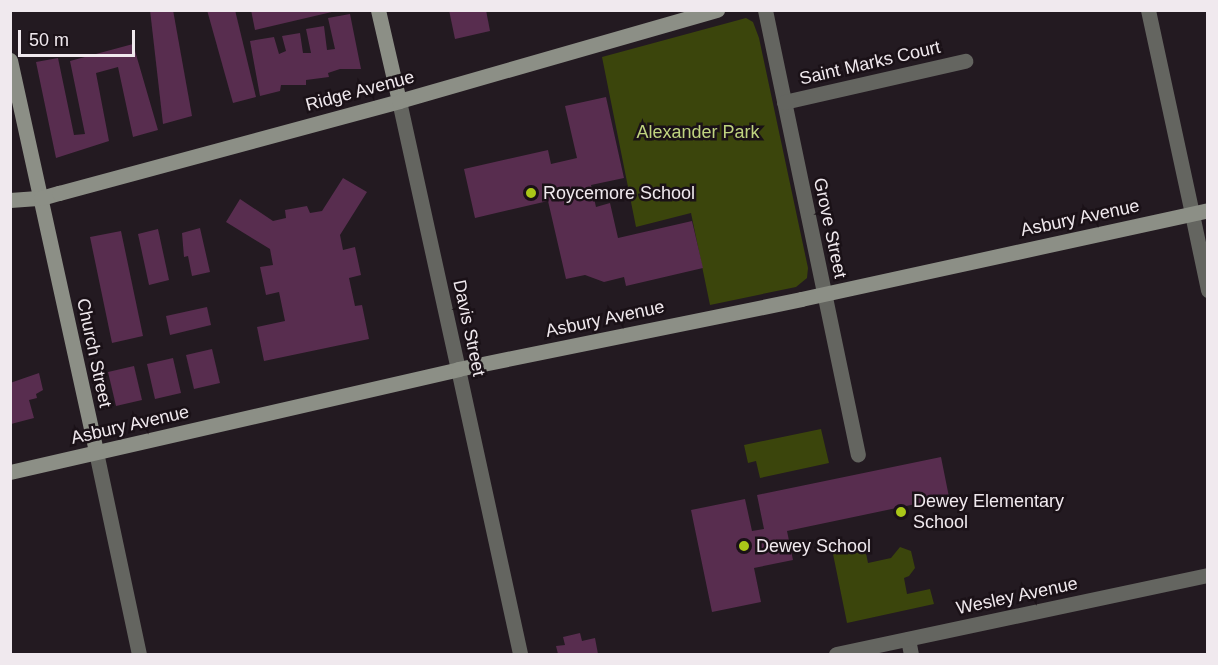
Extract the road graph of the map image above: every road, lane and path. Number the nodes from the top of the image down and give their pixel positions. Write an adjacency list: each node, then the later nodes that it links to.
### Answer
1 (378, 10): 7 (main road, Davis Street)
2 (717, 10): 7 (main road, Ridge Avenue)
3 (765, 10): 8 (street, Grove Street)
4 (1148, 10): 12 (street)
5 (10, 60): 9 (main road, Church Street)
6 (965, 61): 8 (street, Saint Marks Court)
7 (399, 101): 9 (main road, Ridge Avenue); 15 (street, Davis Street)
8 (784, 102): 14 (street, Grove Street)
9 (41, 198): 10 (main road, Ridge Avenue); 16 (main road, Church Street)
10 (10, 200)
11 (1208, 210): 12 (main road, Asbury Avenue)
12 (1192, 214): 13 (street); 14 (main road, Asbury Avenue)
13 (1208, 290)
14 (824, 294): 15 (main road, Asbury Avenue); 17 (street, Grove Street)
15 (458, 369): 16 (main road, Asbury Avenue); 22 (street, Davis Street)
16 (96, 453): 18 (main road, Asbury Avenue); 21 (street, Church Street)
17 (858, 454)
18 (10, 472)
19 (1208, 575): 20 (street, Wesley Avenue)
20 (910, 647): 23 (street, Wesley Avenue)
21 (139, 654)
22 (520, 654)
23 (836, 654)

